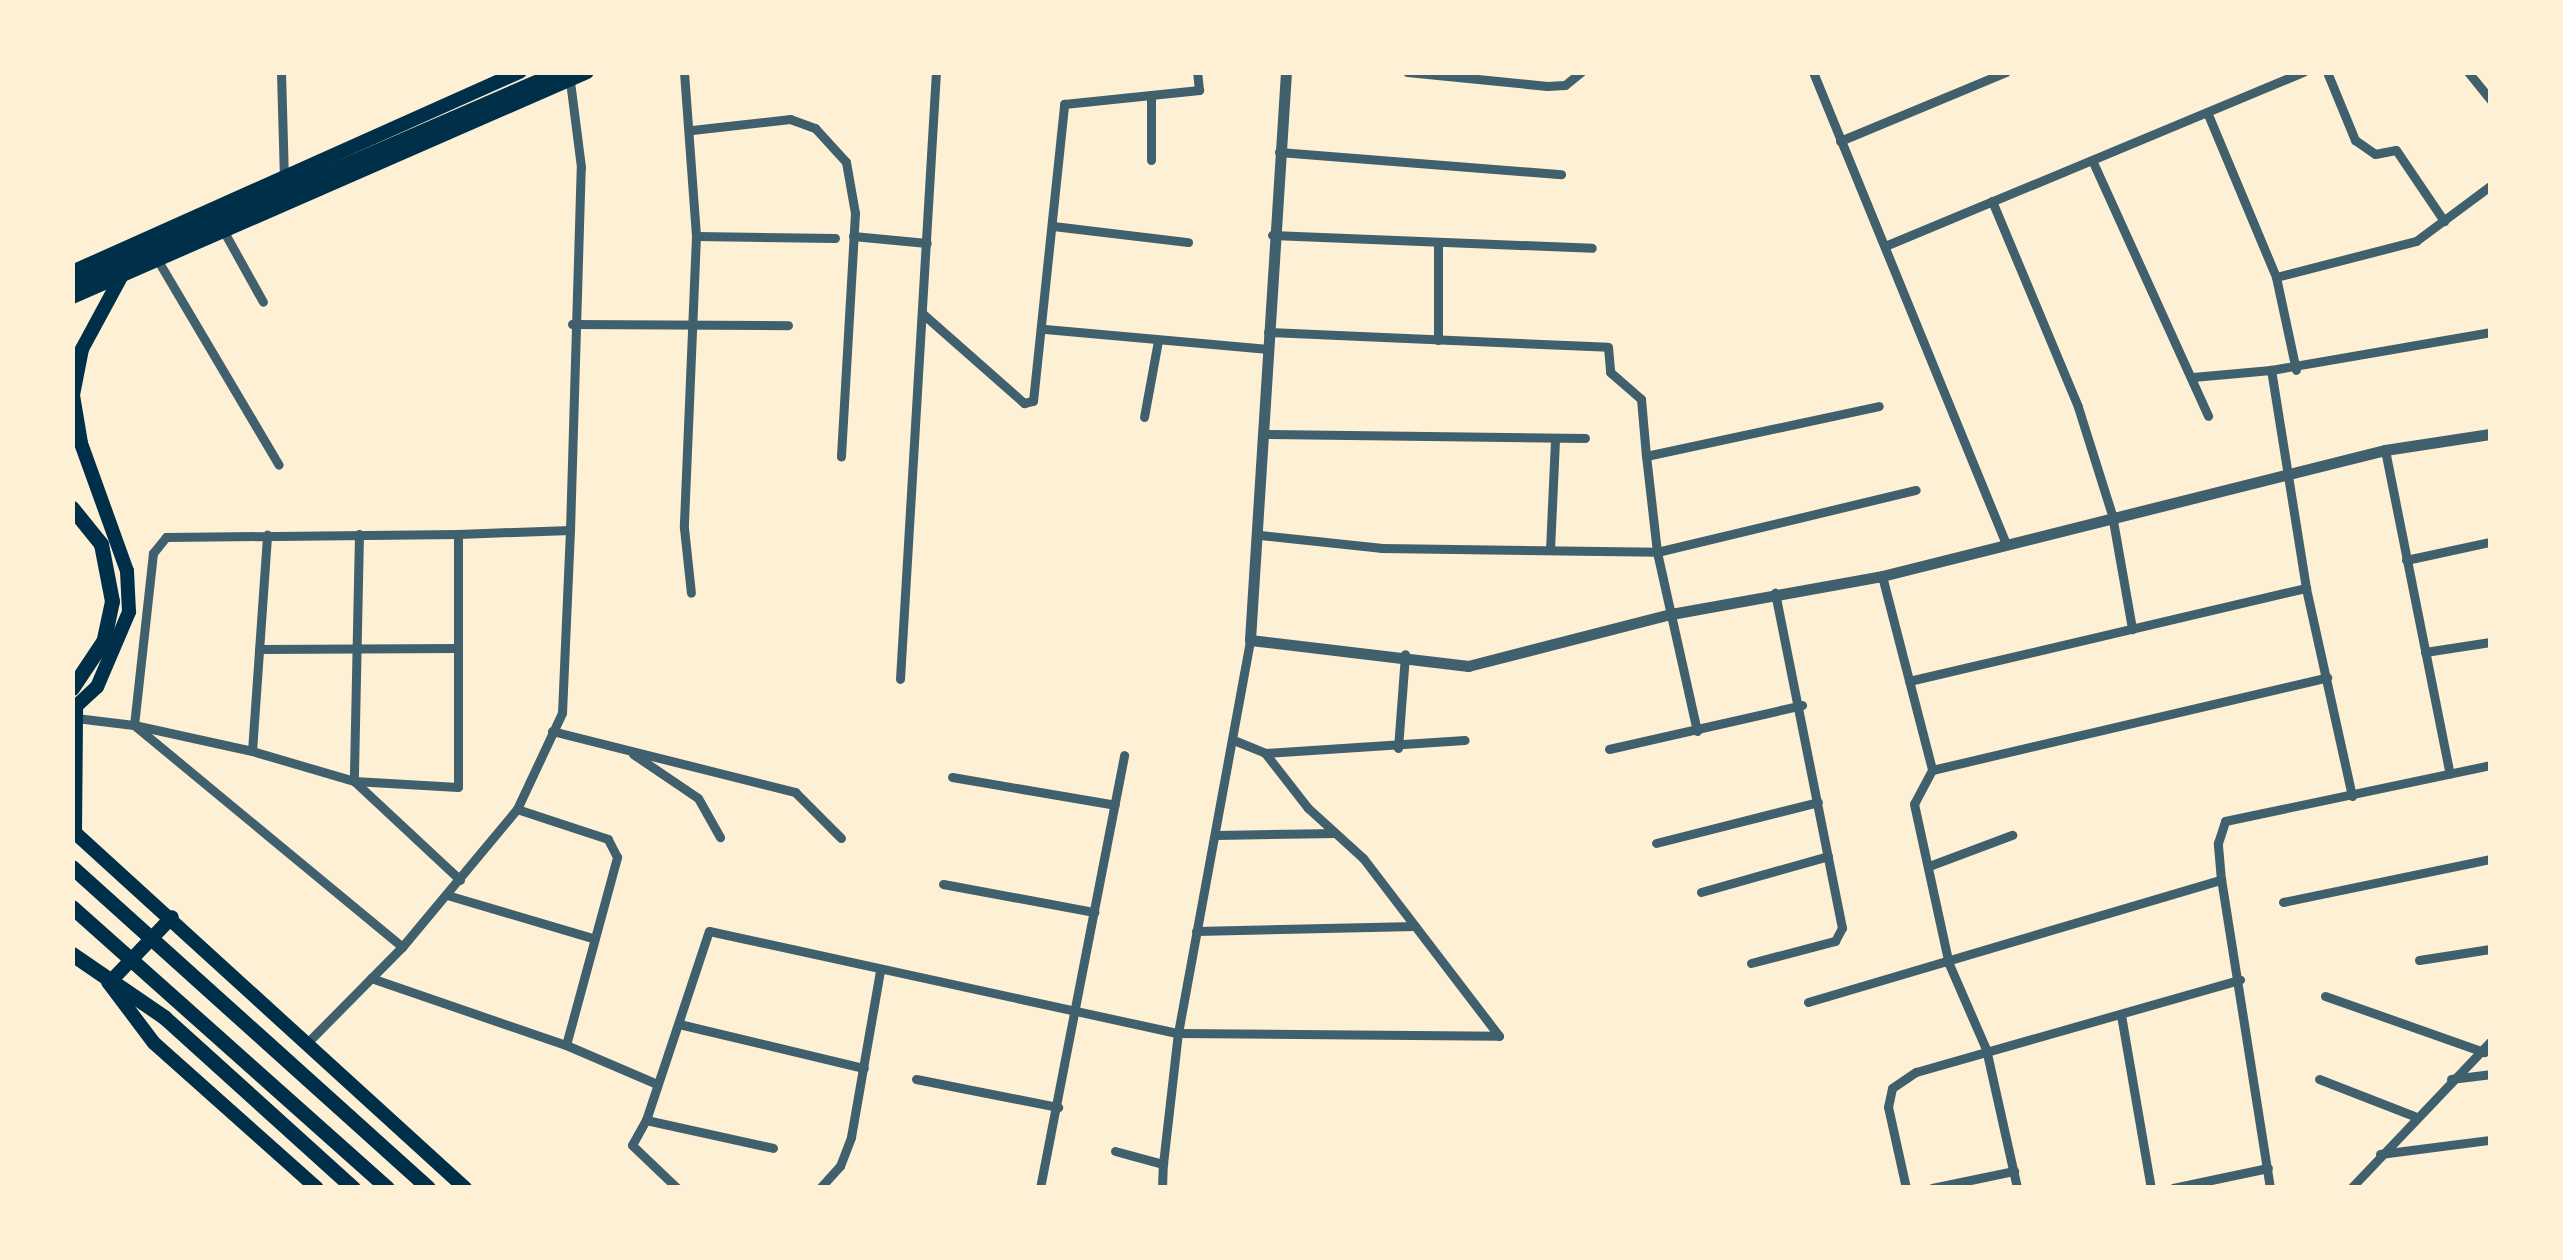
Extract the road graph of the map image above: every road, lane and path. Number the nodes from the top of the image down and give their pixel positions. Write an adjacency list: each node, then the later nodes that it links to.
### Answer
1 (281, 72): 25 (street)
2 (520, 72): 25 (main road)
3 (588, 72): 15 (main road)
4 (684, 72): 19 (street)
5 (936, 72): 38 (street)
6 (1197, 72): 16 (street)
7 (1286, 72): 21 (street)
8 (1407, 72): 9 (street)
9 (1581, 72)
10 (1813, 72): 20 (street)
11 (2006, 72): 20 (street)
12 (2302, 72): 18 (street)
13 (2328, 72): 29 (street)
14 (2468, 72): 17 (street)
15 (565, 77): 31 (main road); 45 (highway); 50 (street)
16 (1151, 95): 22 (street); 30 (street)
17 (2490, 99)
18 (2207, 112): 23 (street); 44 (street)
19 (692, 130): 33 (street); 34 (street)
20 (1840, 141): 39 (street)
21 (1279, 152): 24 (street); 32 (street)
22 (1151, 160)
23 (2092, 160): 27 (street); 60 (street)
24 (1561, 174)
25 (284, 178): 42 (main road)
26 (2489, 187): 28 (street); 29 (street)
27 (1992, 201): 39 (street); 75 (street)
28 (2490, 204)
29 (2444, 220): 44 (street)
30 (1054, 226): 36 (street); 52 (street)
31 (222, 229): 41 (main road); 47 (street)
32 (1272, 235): 37 (street); 53 (street)
33 (696, 236): 35 (street); 49 (street)
34 (853, 236): 38 (street); 70 (street)
35 (835, 238)
36 (1188, 242)
37 (1438, 242): 40 (street); 55 (street)
38 (927, 243): 48 (street)
39 (1885, 246): 82 (street)
40 (1592, 248)
41 (158, 259): 43 (main road); 71 (street)
42 (72, 272)
43 (121, 276): 46 (main road); 104 (main road)
44 (2276, 277): 59 (street)
45 (72, 284)
46 (72, 297)
47 (263, 302)
48 (923, 314): 52 (street); 100 (street)
49 (693, 320): 50 (street); 51 (street); 88 (street)
50 (572, 324): 76 (street)
51 (788, 326)
52 (1045, 329): 56 (street)
53 (1268, 332): 55 (street); 57 (street)
54 (2490, 332): 59 (street)
55 (1438, 340): 69 (street)
56 (1158, 341): 57 (street); 63 (street)
57 (1268, 349): 64 (street)
58 (2272, 370): 59 (street); 60 (street); 72 (street)
59 (2296, 370)
60 (2192, 377): 62 (street)
61 (1880, 406): 69 (street)
62 (2208, 416)
63 (1144, 417)
64 (1265, 434): 66 (street); 80 (street)
65 (2490, 434): 68 (street)
66 (1555, 438): 67 (street); 83 (street)
67 (1586, 438)
68 (2385, 450): 72 (street); 85 (street)
69 (1646, 456): 84 (street)
70 (841, 457)
71 (279, 464)
72 (2288, 474): 75 (street); 87 (street)
73 (1916, 490): 84 (street)
74 (74, 510): 102 (highway)
75 (2112, 515): 82 (street); 91 (street)
76 (570, 530): 78 (street); 106 (street)
77 (358, 534): 78 (street); 79 (street); 96 (street)
78 (458, 534): 94 (street)
79 (267, 535): 95 (street); 105 (street)
80 (1260, 536): 83 (street); 92 (street)
81 (2490, 542): 85 (street)
82 (2006, 544): 86 (street)
83 (1550, 550): 84 (street)
84 (1657, 552): 90 (street)
85 (2406, 560): 97 (street)
86 (1882, 576): 89 (street); 101 (street)
87 (2306, 588): 91 (street); 99 (street)
88 (691, 593)
89 (1775, 593): 90 (street); 103 (street)
90 (1671, 614): 98 (street); 107 (street)
91 (2132, 629): 101 (street)
92 (1250, 640): 98 (street); 109 (street)
93 (2490, 642): 97 (street)
94 (458, 648): 96 (street); 120 (street)
95 (259, 649): 96 (street); 113 (street)
96 (357, 650): 120 (street)
97 (2426, 652): 118 (street)
98 (1405, 654): 110 (street)
99 (2327, 678): 117 (street); 121 (street)
100 (900, 679)
101 (1909, 682): 117 (street)
102 (72, 688)
103 (1802, 706): 107 (street); 122 (street)
104 (75, 713): 105 (street); 125 (main road)
105 (134, 725): 113 (street); 148 (street)
106 (552, 730): 112 (street); 124 (street)
107 (1697, 731): 111 (street)
108 (1464, 740): 110 (street)
109 (1236, 741): 114 (street); 127 (street)
110 (1398, 748): 114 (street)
111 (1609, 749)
112 (626, 750): 129 (street); 130 (street)
113 (252, 752): 120 (street)
114 (1265, 753): 126 (street)
115 (1124, 755): 123 (street)
116 (2490, 765): 118 (street)
117 (1932, 770): 135 (street)
118 (2450, 774): 121 (street)
119 (952, 777): 123 (street)
120 (354, 781): 136 (street)
121 (2352, 796): 137 (street)
122 (1818, 802): 131 (street); 132 (street)
123 (1115, 806): 143 (street)
124 (518, 808): 136 (street); 147 (street)
125 (74, 832): 144 (main road)
126 (1336, 833): 127 (street); 145 (street)
127 (1216, 834): 146 (street)
128 (2012, 835): 135 (street)
129 (720, 837)
130 (841, 838)
131 (1656, 843)
132 (1828, 856): 139 (street); 152 (street)
133 (2490, 858): 141 (street)
134 (72, 866): 187 (highway)
135 (1929, 866): 153 (street)
136 (460, 880): 140 (street)
137 (2221, 880): 153 (street); 156 (street)
138 (943, 884): 143 (street)
139 (1701, 892)
140 (447, 895): 147 (street); 148 (street)
141 (2283, 902)
142 (72, 906): 186 (highway)
143 (1094, 912): 160 (street)
144 (172, 917): 157 (main road); 164 (main road)
145 (1415, 926): 146 (street); 163 (street)
146 (1196, 931): 163 (street)
147 (592, 938): 165 (street)
148 (402, 947): 155 (street)
149 (2490, 948): 151 (street)
150 (72, 952): 157 (main road); 185 (highway)
151 (2420, 960)
152 (1750, 963)
153 (1949, 964): 159 (street); 167 (street)
154 (880, 970): 160 (street); 162 (street); 168 (street)
155 (371, 978): 164 (street); 165 (street)
156 (2240, 980): 161 (street); 182 (street)
157 (109, 983): 184 (main road)
158 (2325, 996): 166 (street)
159 (1808, 1002)
160 (1077, 1015): 163 (street); 174 (street)
161 (2121, 1015): 167 (street); 196 (street)
162 (679, 1024): 168 (street); 173 (street)
163 (1178, 1033): 181 (street)
164 (308, 1042): 188 (main road)
165 (566, 1045): 173 (street)
166 (2487, 1047): 172 (street)
167 (1986, 1049): 183 (street); 193 (street)
168 (864, 1068): 190 (street)
169 (2490, 1074): 172 (street)
170 (916, 1078): 174 (street)
171 (2318, 1080): 175 (street)
172 (2449, 1080): 175 (street)
173 (657, 1084): 176 (street)
174 (1058, 1107): 191 (street)
175 (2414, 1116): 180 (street)
176 (646, 1120): 178 (street); 189 (street)
177 (2490, 1140): 180 (street)
178 (773, 1148)
179 (1115, 1151): 181 (street)
180 (2380, 1154): 199 (street)
181 (1164, 1164): 192 (street)
182 (2268, 1168): 197 (street); 198 (street)
183 (2014, 1171): 194 (street); 195 (street)
184 (317, 1188)
185 (353, 1188)
186 (386, 1188)
187 (428, 1188)
188 (465, 1188)
189 (677, 1188)
190 (820, 1188)
191 (1040, 1188)
192 (1162, 1188)
193 (1906, 1188)
194 (1932, 1188)
195 (2017, 1188)
196 (2151, 1188)
197 (2174, 1188)
198 (2270, 1188)
199 (2351, 1188)

